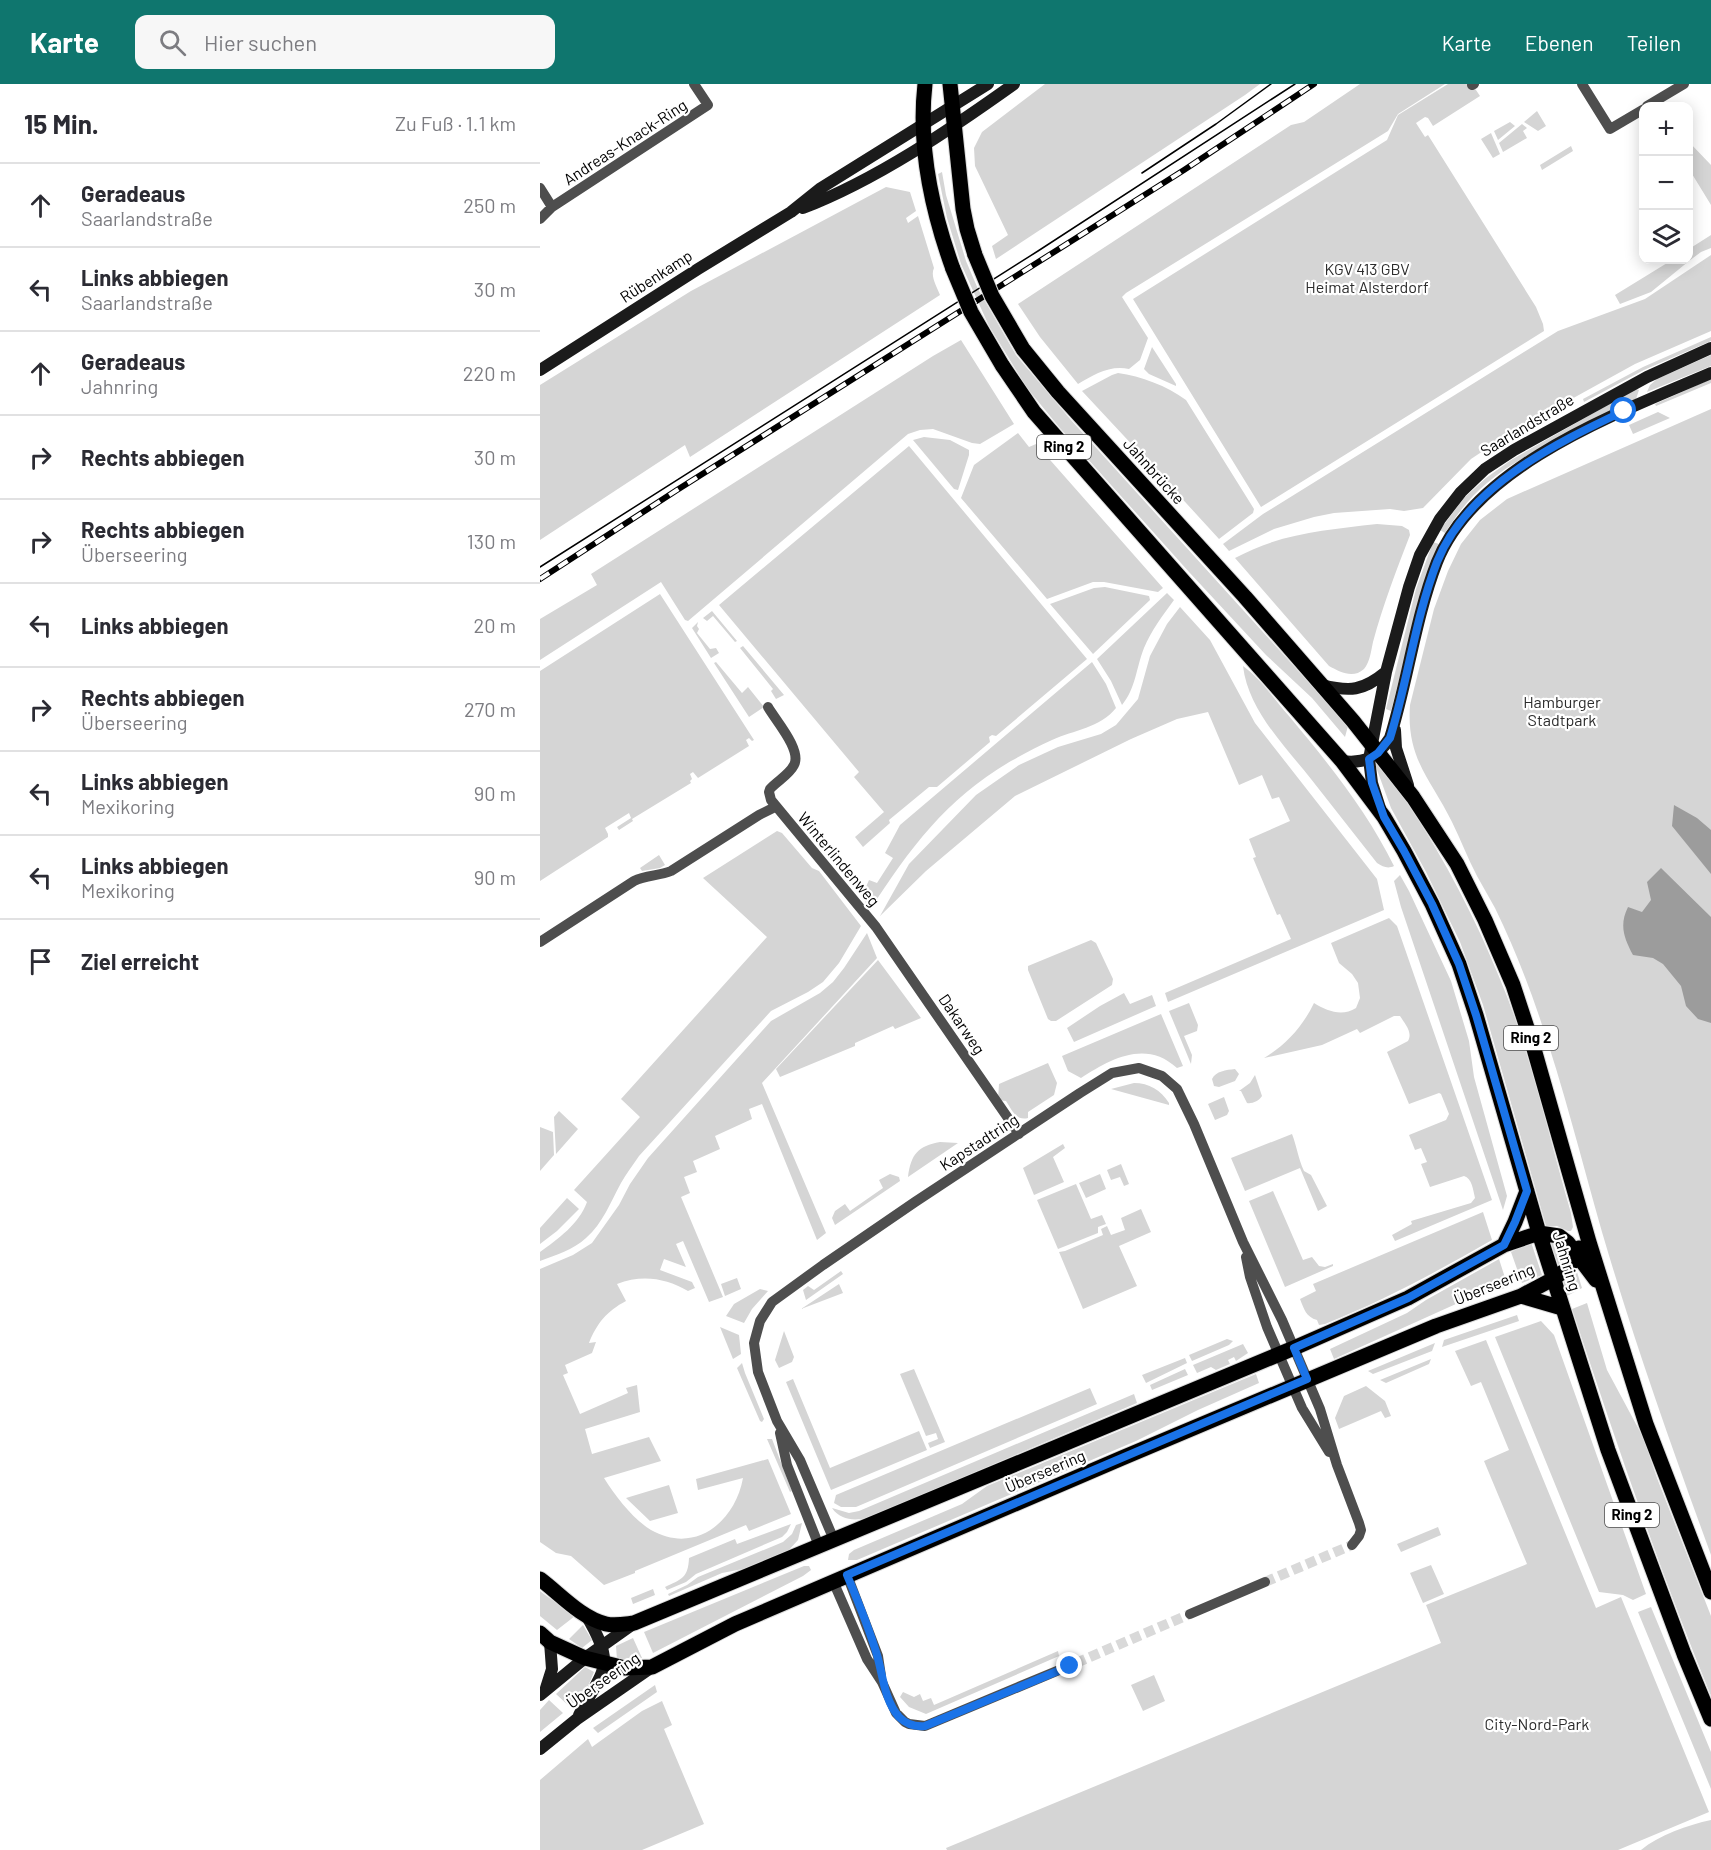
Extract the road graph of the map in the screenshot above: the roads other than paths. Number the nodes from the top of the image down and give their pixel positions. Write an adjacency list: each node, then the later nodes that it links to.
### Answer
1 (694, 84): 15 (street, Andreas-Knack-Ring)
2 (925, 84): 11 (main road, Ring 2)
3 (950, 84): 9 (main road, Ring 2)
4 (988, 84): 9 (main road, Rübenkamp)
5 (1014, 84): 12 (main road, Rübenkamp)
6 (1582, 84): 10 (street)
7 (1684, 84): 8 (street)
8 (1655, 102)
9 (952, 107): 11 (main road, Rübenkamp); 12 (main road, Ring 2)
10 (1639, 112)
11 (924, 123): 13 (main road, Ring 2); 16 (main road, Rübenkamp)
12 (954, 126): 13 (main road, Rübenkamp); 22 (main road, Jahnbrücke / Ring 2, bridge)
13 (925, 143): 16 (main road, Rübenkamp); 26 (main road, Ring 2, bridge)
14 (540, 188): 15 (street)
15 (552, 207): 17 (street, Andreas-Knack-Ring)
16 (791, 212): 19 (main road, Rübenkamp)
17 (540, 219)
18 (1711, 348): 21 (main road, Saarlandstraße)
19 (540, 370)
20 (1711, 373): 24 (main road, Saarlandstraße)
21 (1386, 672): 22 (main road); 25 (main road, Saarlandstraße)
22 (1322, 685): 25 (main road, Jahnbrücke / Ring 2)
23 (768, 707): 28 (street, Winterlindenweg)
24 (1396, 720): 25 (main road, Saarlandstraße); 27 (main road)
25 (1373, 752): 26 (main road); 27 (main road, Jahnbrücke / Ring 2); 29 (main road, Saarlandstraße)
26 (1342, 761): 29 (main road, Ring 2)
27 (1413, 796): 34 (main road, Jahnring / Ring 2)
28 (775, 807): 30 (street, Winterlindenweg); 31 (street, Winterlindenweg)
29 (1384, 817): 33 (main road, Jahnring / Ring 2)
30 (880, 931): 32 (street, Dakarweg)
31 (540, 942)
32 (1019, 1134): 36 (street, Kapstadtring); 48 (street, Kapstadtring)
33 (1527, 1191): 35 (main road, Jahnring / Ring 2); 37 (main road)
34 (1582, 1221): 38 (main road); 40 (main road, Jahnring / Ring 2)
35 (1539, 1233): 37 (main road, Überseering); 38 (main road); 39 (main road, Jahnring / Ring 2)
36 (1243, 1242): 43 (street, Kapstadtring); 44 (street, Kapstadtring)
37 (1504, 1245): 43 (main road, Überseering)
38 (1577, 1255): 39 (main road, Überseering); 40 (main road)
39 (1553, 1279): 41 (main road, Überseering); 42 (main road, Jahnring / Ring 2)
40 (1603, 1288): 53 (main road, Jahnring / Ring 2)
41 (1521, 1296): 42 (main road); 45 (main road, Überseering)
42 (1562, 1308): 65 (main road, Jahnring / Ring 2)
43 (1294, 1348): 44 (main road, Überseering); 45 (street, Kapstadtring)
44 (1279, 1354): 46 (street, Kapstadtring); 48 (main road, Überseering)
45 (1307, 1379): 46 (main road, Überseering); 47 (street, Kapstadtring)
46 (1293, 1385): 47 (street, Kapstadtring); 50 (main road, Überseering)
47 (1337, 1465): 49 (street)
48 (826, 1543): 56 (main road, Überseering)
49 (1352, 1545)
50 (840, 1578): 60 (street); 62 (main road, Überseering)
51 (540, 1579): 55 (main road)
52 (1265, 1582): 54 (street)
53 (1711, 1592)
54 (1190, 1614)
55 (586, 1615): 56 (main road); 58 (main road)
56 (634, 1623): 58 (main road, Überseering)
57 (545, 1637): 59 (main road); 63 (main road)
58 (603, 1645): 59 (main road, Überseering); 61 (main road)
59 (585, 1658): 61 (main road); 63 (main road, Überseering)
60 (1076, 1663)
61 (605, 1664): 62 (main road); 64 (main road)
62 (652, 1667): 64 (main road, Überseering)
63 (543, 1692)
64 (577, 1719): 66 (main road, Überseering)
65 (1711, 1719)
66 (540, 1749)

